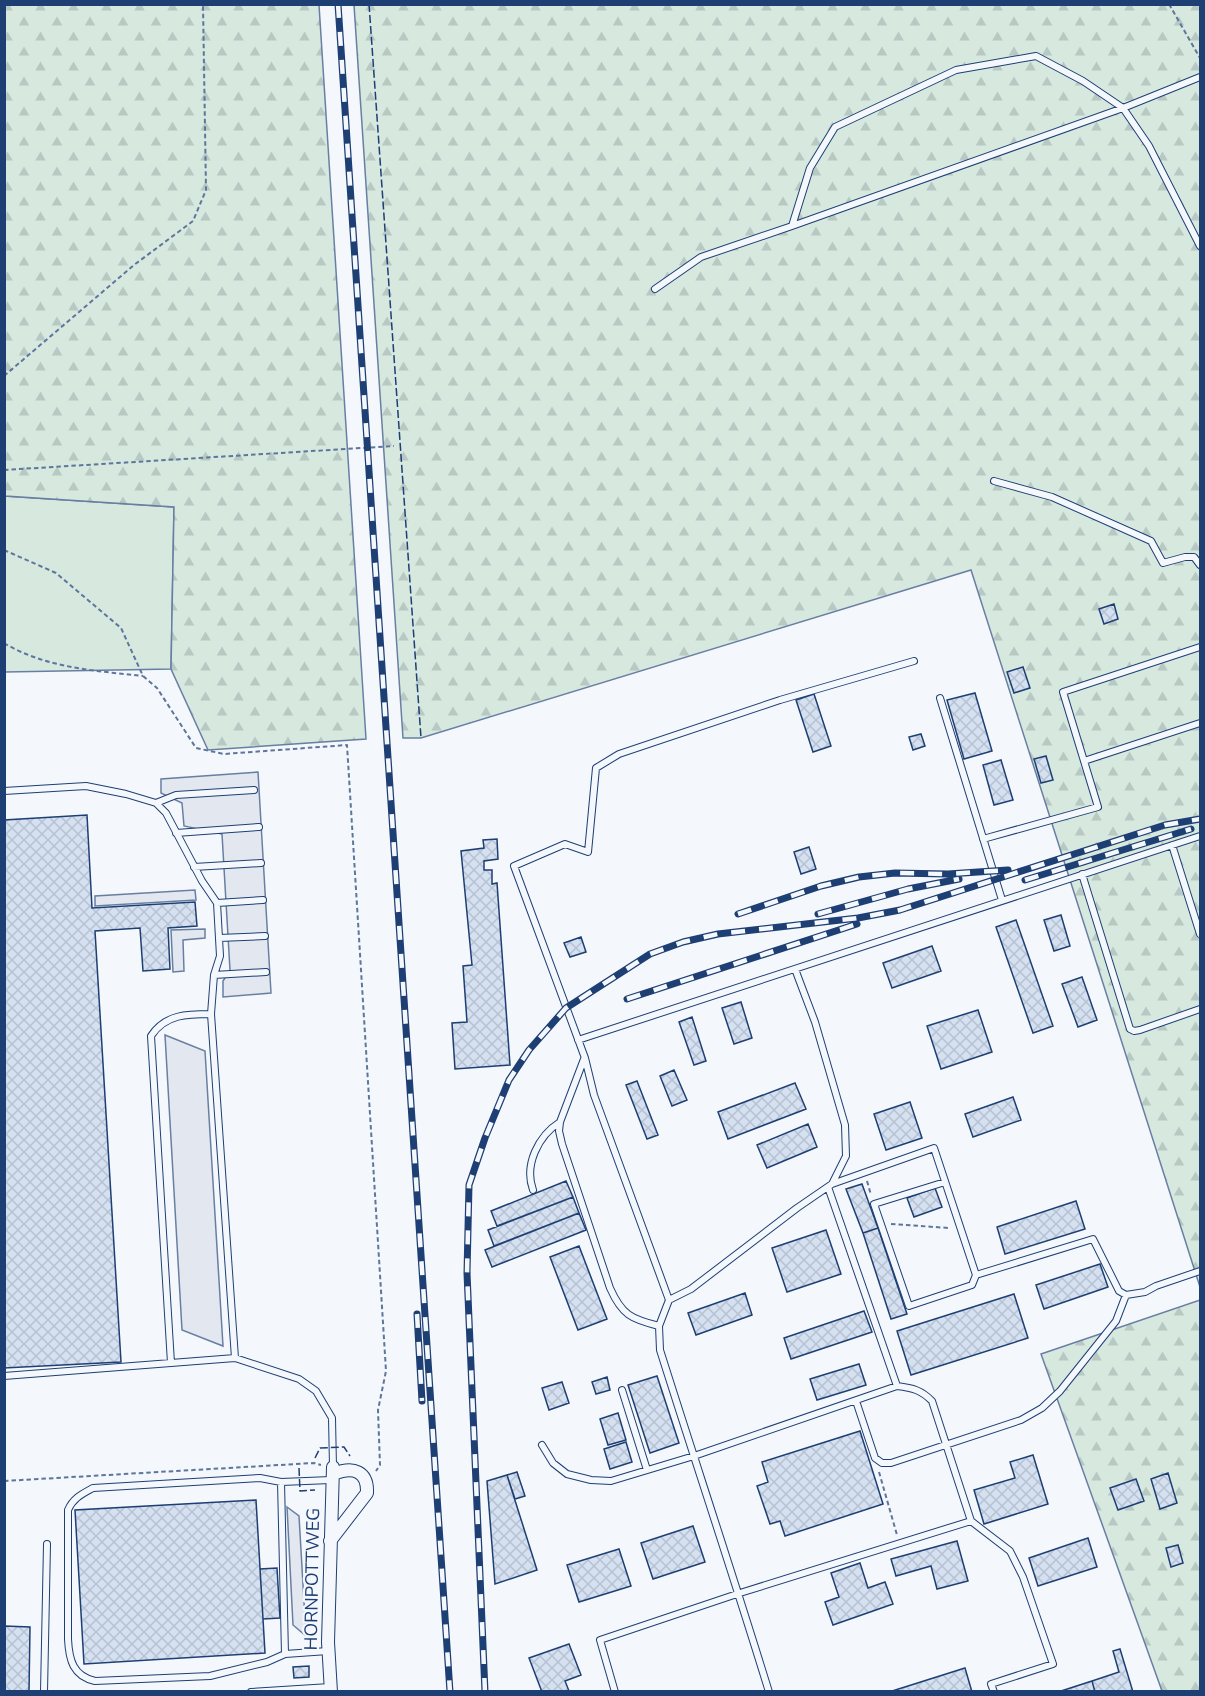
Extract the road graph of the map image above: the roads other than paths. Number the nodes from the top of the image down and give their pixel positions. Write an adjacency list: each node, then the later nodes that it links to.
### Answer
1 (1200, 77): 2 (lane)
2 (1123, 108): 3 (lane); 3 (lane); 4 (lane)
3 (792, 226): 5 (lane)
4 (1200, 246)
5 (655, 289)
6 (994, 481): 7 (lane)
7 (1200, 565)
8 (1200, 647): 12 (lane)
9 (914, 661): 35 (lane)
10 (940, 698): 19 (lane)
11 (1200, 723): 12 (lane)
12 (1084, 761): 19 (lane)
13 (254, 790): 15 (lane)
14 (4, 791): 15 (lane)
15 (156, 803): 17 (lane)
16 (259, 828): 17 (lane)
17 (176, 833): 22 (lane)
18 (1200, 836): 20 (lane)
19 (983, 839): 25 (lane)
20 (1172, 845): 23 (lane); 27 (lane)
21 (261, 863): 22 (lane)
22 (194, 867): 26 (lane)
23 (1082, 874): 25 (lane); 33 (lane)
24 (263, 900): 26 (lane)
25 (1002, 900): 30 (lane)
26 (217, 903): 29 (lane)
27 (1200, 934)
28 (265, 936): 29 (lane)
29 (219, 938): 32 (lane)
30 (795, 969): 35 (lane); 39 (lane)
31 (266, 972): 32 (lane)
32 (214, 975): 34 (lane)
33 (1200, 1009)
34 (211, 1014): 46 (lane); 47 (lane)
35 (578, 1040): 36 (lane)
36 (585, 1058): 37 (lane); 44 (lane)
37 (560, 1122): 40 (lane); 45 (lane)
38 (945, 1182): 39 (lane); 42 (lane); 42 (lane)
39 (830, 1185): 44 (lane); 49 (lane)
40 (532, 1190)
41 (1200, 1271): 43 (lane)
42 (976, 1275): 43 (lane)
43 (1126, 1295): 52 (lane)
44 (669, 1300): 45 (lane)
45 (659, 1326): 54 (lane)
46 (235, 1358): 47 (lane); 56 (lane)
47 (171, 1363): 48 (lane)
48 (4, 1376)
49 (897, 1386): 51 (lane); 52 (lane)
50 (622, 1390): 55 (lane)
51 (856, 1401): 52 (lane); 54 (lane)
52 (946, 1445): 58 (lane)
53 (542, 1446): 55 (lane)
54 (694, 1456): 55 (lane); 61 (lane)
55 (647, 1470)
56 (333, 1474): 57 (lane); 59 (street, HORNPOTTWEG); 59 (street)
57 (281, 1482): 63 (lane); 63 (lane)
58 (971, 1521): 61 (lane); 69 (lane)
59 (330, 1541): 62 (street, HORNPOTTWEG)
60 (47, 1544): 65 (lane)
61 (740, 1593): 67 (lane); 68 (lane)
62 (328, 1652): 63 (lane); 64 (street, HORNPOTTWEG)
63 (285, 1654)
64 (330, 1689): 66 (lane)
65 (44, 1692)
66 (253, 1692)
67 (615, 1692)
68 (770, 1692)
69 (994, 1692)

